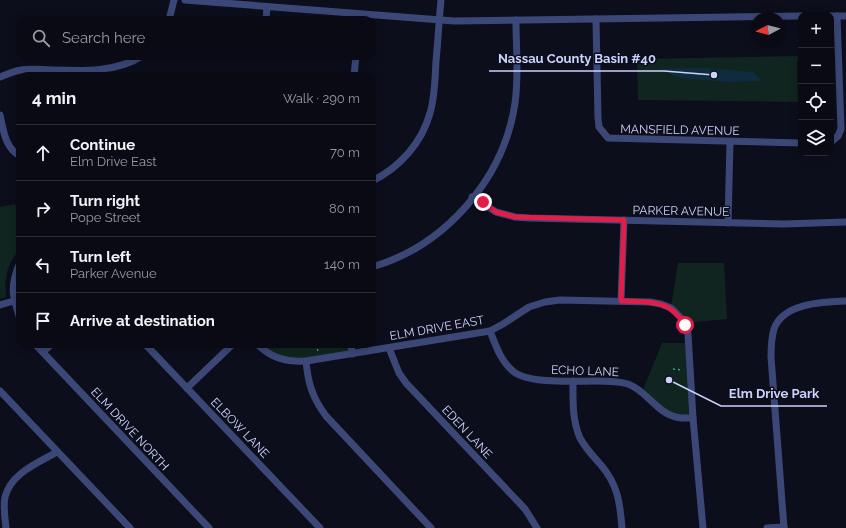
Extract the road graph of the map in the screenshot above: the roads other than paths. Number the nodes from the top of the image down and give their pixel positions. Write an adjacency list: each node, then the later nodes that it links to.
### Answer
1 (174, 0): 5 (street)
2 (185, 0): 4 (street)
3 (441, 0): 13 (street)
4 (267, 7): 6 (street); 7 (street)
5 (170, 16)
6 (266, 16)
7 (350, 16)
8 (798, 16): 12 (street)
9 (834, 16): 10 (street); 20 (street)
10 (846, 16)
11 (376, 18): 13 (street)
12 (596, 19): 14 (street); 21 (street, MANSFIELD AVENUE)
13 (440, 20): 14 (street); 24 (street)
14 (516, 20): 25 (street)
15 (135, 60): 18 (street)
16 (356, 60): 17 (street)
17 (354, 72)
18 (0, 77)
19 (0, 115): 23 (street)
20 (834, 139)
21 (730, 142): 22 (street, MANSFIELD AVENUE); 28 (street)
22 (798, 144)
23 (16, 152)
24 (376, 179)
25 (472, 197): 26 (street, PARKER AVENUE); 29 (street)
26 (624, 220): 28 (street, PARKER AVENUE); 32 (street)
27 (846, 222): 28 (street, PARKER AVENUE)
28 (728, 223)
29 (376, 266)
30 (16, 271): 31 (street)
31 (14, 301): 34 (street); 35 (street)
32 (621, 301): 36 (street, ELM DRIVE EAST); 50 (street, ELM DRIVE EAST)
33 (846, 301): 61 (street)
34 (0, 305)
35 (16, 307)
36 (490, 331): 43 (street, ELM DRIVE EAST); 47 (street, ECHO LANE)
37 (39, 348): 44 (street, ELM DRIVE NORTH)
38 (48, 348): 44 (street)
39 (149, 348): 48 (street, ELBOW LANE)
40 (229, 348): 48 (street)
41 (261, 348): 46 (street, ELM DRIVE EAST)
42 (351, 348): 45 (street)
43 (389, 348): 45 (street, ELM DRIVE EAST); 57 (street, EDEN LANE)
44 (43, 352): 54 (street, ELM DRIVE NORTH)
45 (352, 354): 46 (street, ELM DRIVE EAST)
46 (306, 361): 56 (street)
47 (573, 381): 50 (street, ECHO LANE); 58 (street)
48 (187, 388): 55 (street, ELBOW LANE)
49 (0, 391): 51 (street)
50 (693, 418): 59 (street, ELM DRIVE EAST)
51 (57, 452): 52 (street); 53 (street)
52 (6, 528)
53 (130, 528)
54 (209, 528)
55 (320, 528)
56 (431, 528)
57 (537, 528)
58 (622, 528)
59 (703, 528)
60 (767, 528): 61 (street)
61 (784, 528)

